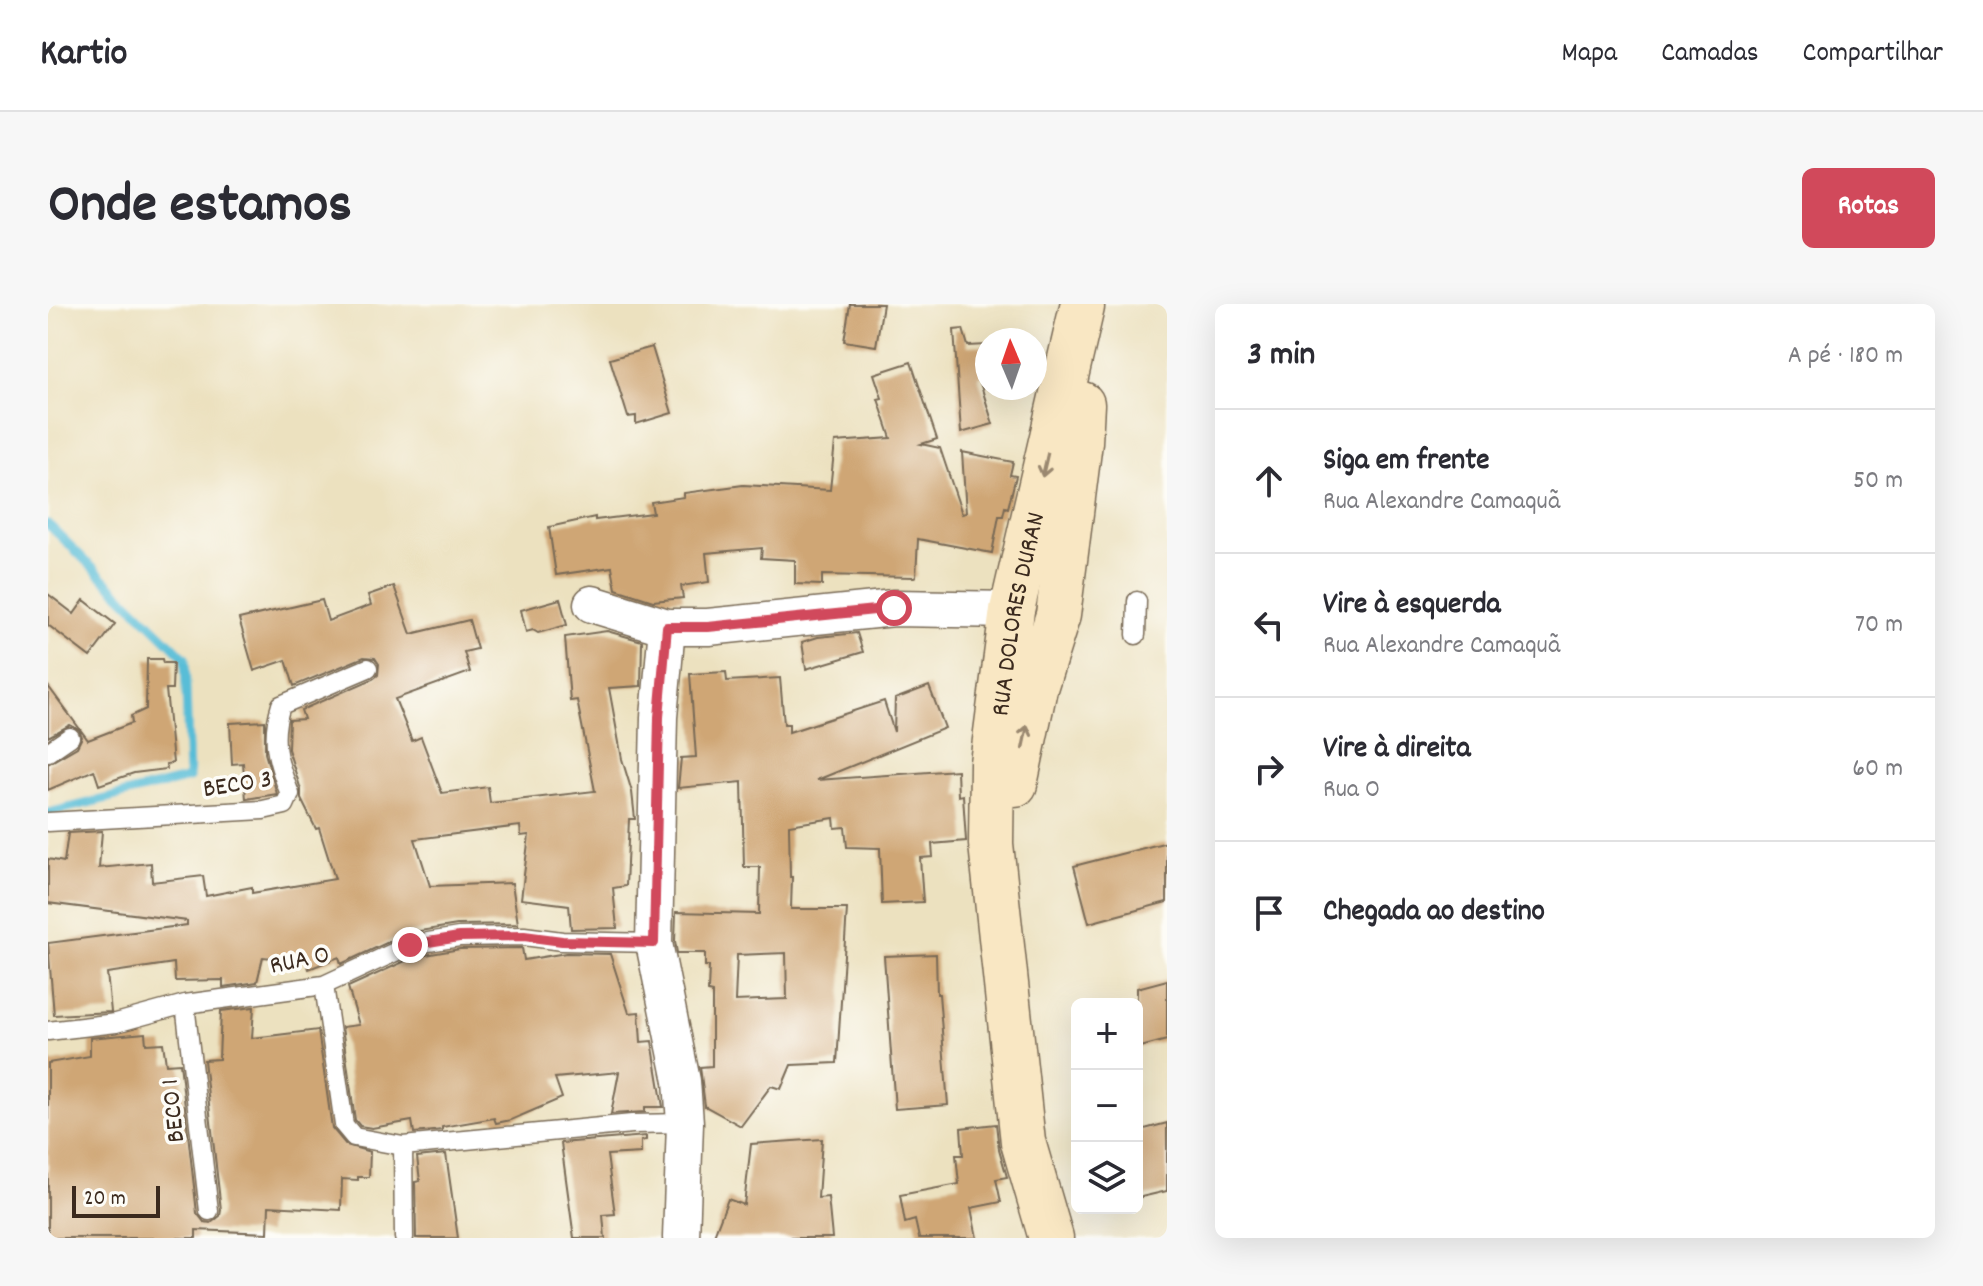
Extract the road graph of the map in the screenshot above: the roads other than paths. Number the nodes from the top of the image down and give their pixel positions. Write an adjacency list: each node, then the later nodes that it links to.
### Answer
1 (1082, 306): 4 (street, RUA DOLORES DURAN, one-way to 4); 5 (street, RUA DOLORES DURAN)
2 (1137, 601): 7 (lane)
3 (592, 604): 6 (street)
4 (1012, 610): 5 (street); 6 (street); 12 (street, RUA DOLORES DURAN)
5 (1057, 612): 12 (street, RUA DOLORES DURAN, one-way to 5)
6 (667, 627): 13 (street)
7 (1136, 635)
8 (368, 668): 11 (lane, BECO 3)
9 (70, 737): 10 (lane)
10 (48, 752)
11 (48, 822)
12 (1000, 925): 22 (street, RUA DOLORES DURAN)
13 (654, 943): 14 (lane, RUA O); 17 (street)
14 (324, 985): 15 (lane, RUA O); 18 (lane)
15 (185, 1004): 16 (lane, RUA O); 19 (lane, BECO 1)
16 (48, 1031)
17 (685, 1123): 18 (lane); 21 (street)
18 (403, 1146): 20 (lane)
19 (209, 1211)
20 (404, 1238)
21 (681, 1238)
22 (1051, 1238)

